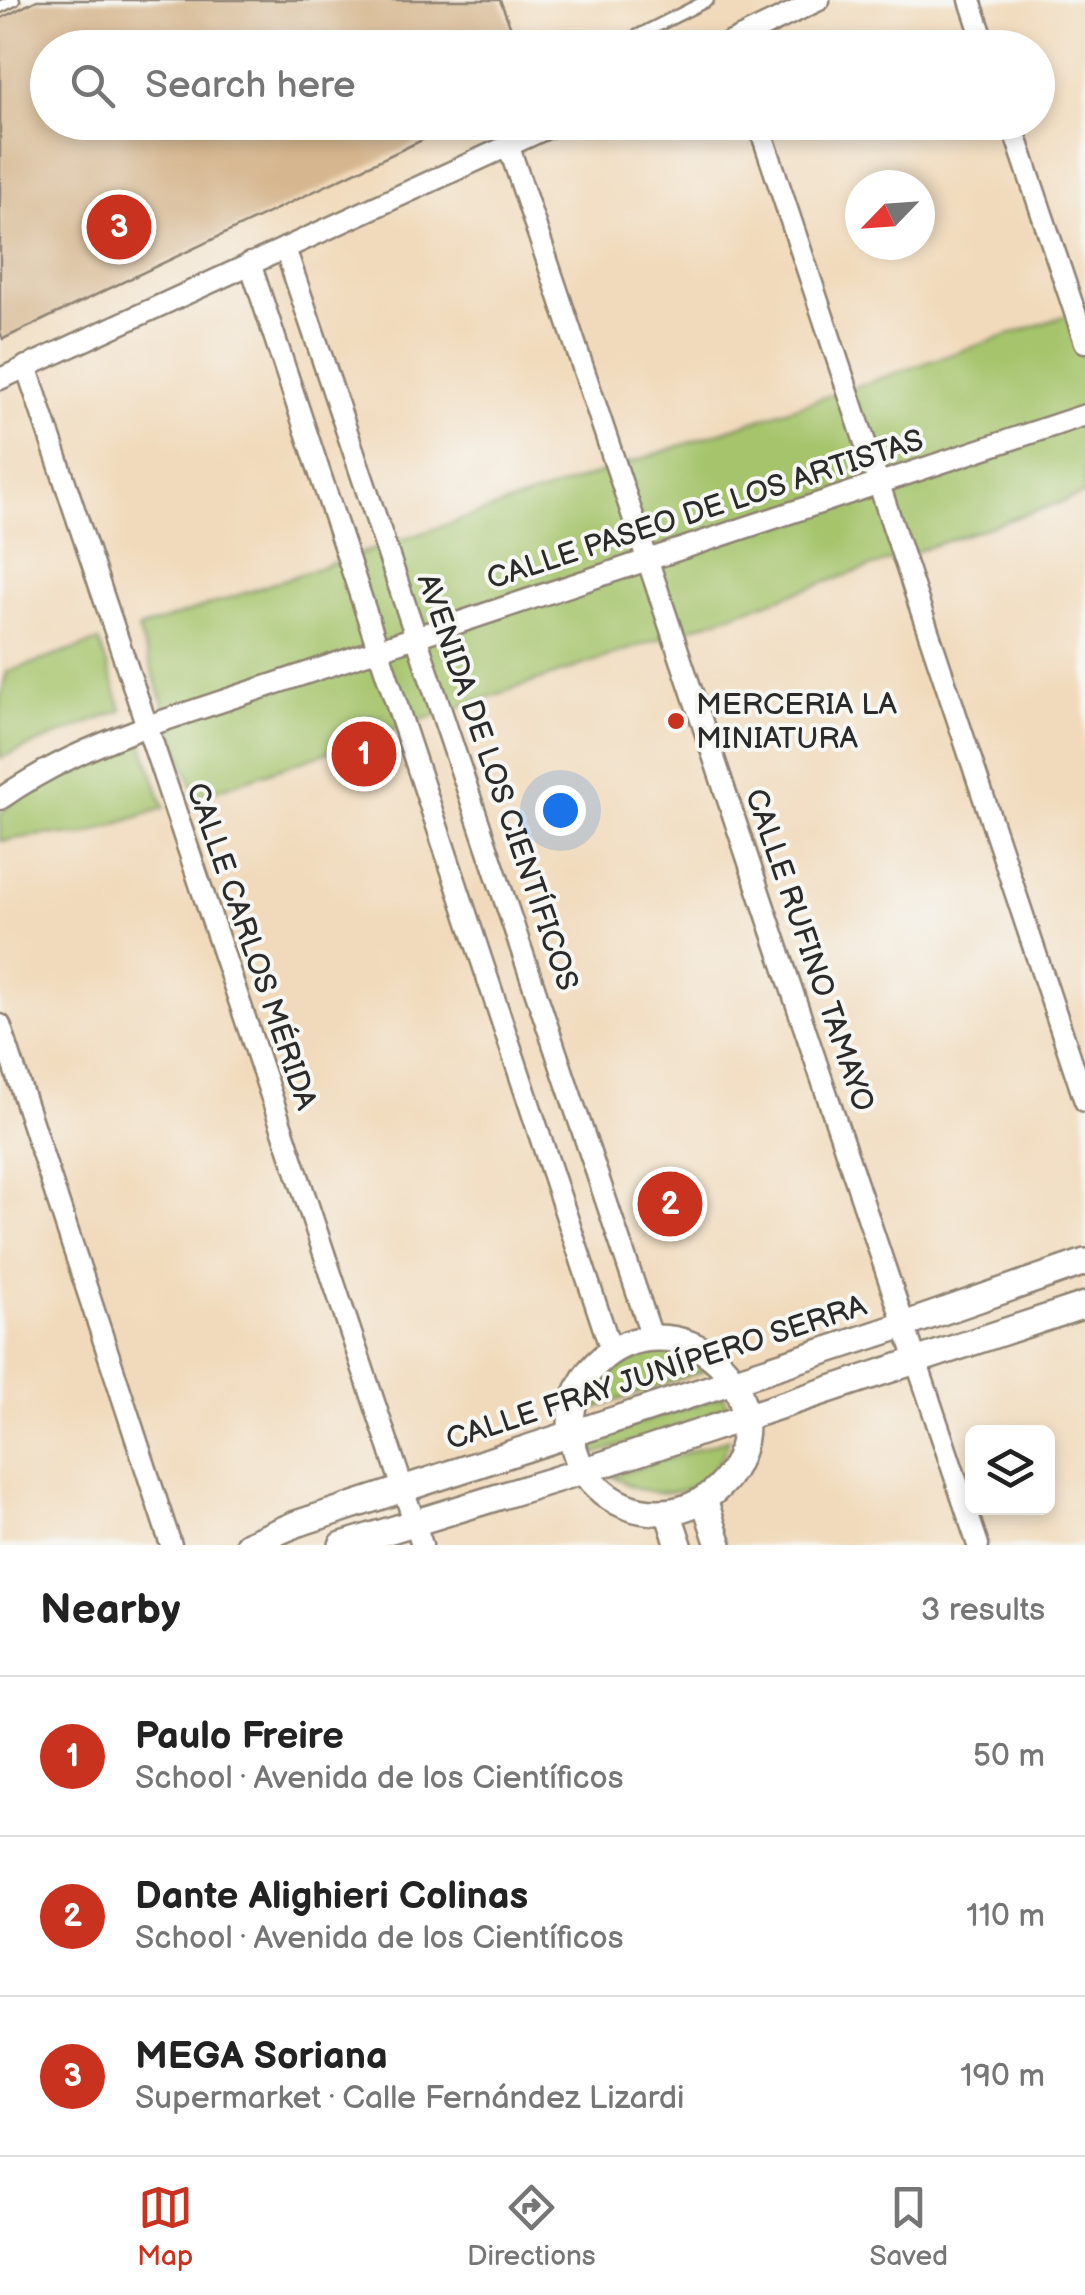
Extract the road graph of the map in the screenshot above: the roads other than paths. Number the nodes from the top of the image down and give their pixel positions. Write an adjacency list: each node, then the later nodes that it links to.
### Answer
1 (14, 0): 5 (lane)
2 (708, 0): 6 (lane)
3 (818, 0): 7 (street)
4 (970, 0): 8 (street)
5 (0, 7)
6 (649, 30)
7 (759, 30)
8 (980, 30)
9 (522, 140): 12 (street)
10 (764, 140): 19 (street)
11 (1017, 140): 15 (street)
12 (509, 146): 13 (street); 20 (street, CALLE RUFINO TAMAYO)
13 (285, 248): 14 (street); 21 (street, AVENIDA DE LOS CIENTÍFICOS)
14 (250, 264): 16 (street); 22 (street)
15 (1085, 342)
16 (26, 366): 17 (street); 23 (street, CALLE CARLOS MÉRIDA)
17 (0, 379)
18 (1085, 415): 19 (street, CALLE PASEO DE LOS ARTISTAS)
19 (878, 483): 20 (street, CALLE PASEO DE LOS ARTISTAS); 26 (street)
20 (648, 560): 21 (street, CALLE PASEO DE LOS ARTISTAS); 29 (street, CALLE RUFINO TAMAYO)
21 (414, 638): 22 (street, CALLE PASEO DE LOS ARTISTAS); 30 (street, AVENIDA DE LOS CIENTÍFICOS)
22 (378, 650): 23 (street, CALLE PASEO DE LOS ARTISTAS); 31 (street)
23 (147, 726): 24 (street, CALLE PASEO DE LOS ARTISTAS); 37 (street, CALLE CARLOS MÉRIDA)
24 (4, 795)
25 (0, 1025): 41 (street)
26 (1085, 1100)
27 (1085, 1262): 29 (street, CALLE FRAY JUNÍPERO SERRA)
28 (1085, 1305): 32 (street)
29 (904, 1325): 32 (street, CALLE RUFINO TAMAYO); 33 (street, CALLE FRAY JUNÍPERO SERRA)
30 (652, 1337): 31 (street); 33 (street)
31 (611, 1350): 35 (street)
32 (916, 1360): 34 (street); 46 (street, CALLE RUFINO TAMAYO)
33 (733, 1382): 34 (street); 35 (street, CALLE FRAY JUNÍPERO SERRA)
34 (745, 1417): 36 (street); 38 (street)
35 (571, 1435): 36 (street); 37 (street, CALLE FRAY JUNÍPERO SERRA)
36 (584, 1471): 39 (street); 40 (street)
37 (403, 1489): 40 (street, CALLE CARLOS MÉRIDA); 42 (street, CALLE FRAY JUNÍPERO SERRA)
38 (704, 1499): 39 (street); 45 (street)
39 (668, 1512): 44 (street)
40 (418, 1534): 43 (street)
41 (171, 1545)
42 (248, 1545)
43 (342, 1545)
44 (679, 1545)
45 (719, 1545)
46 (978, 1545)

